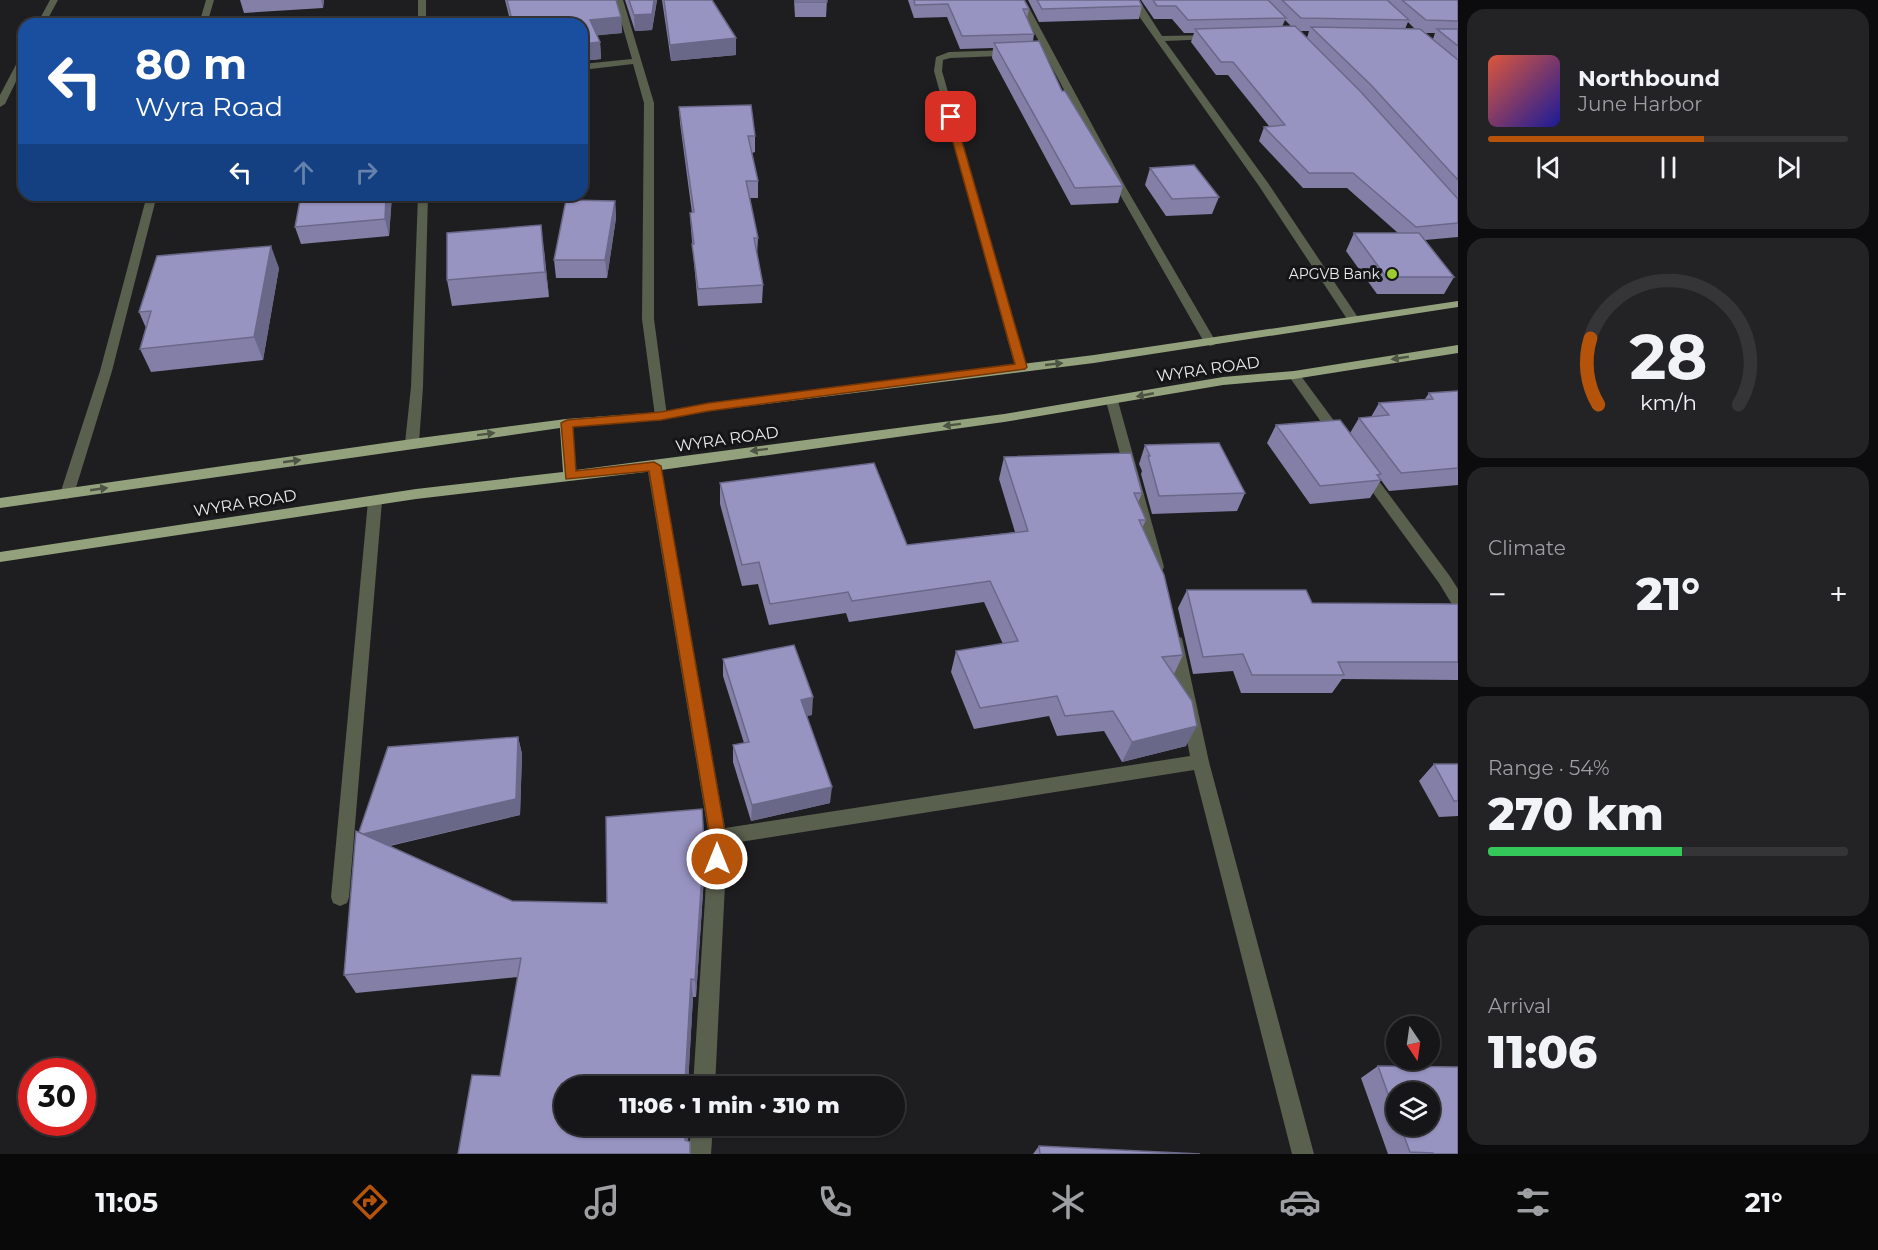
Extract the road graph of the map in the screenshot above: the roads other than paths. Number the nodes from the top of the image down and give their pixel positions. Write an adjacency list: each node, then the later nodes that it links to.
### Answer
1 (54, 0): 7 (street)
2 (210, 0): 8 (street)
3 (422, 0): 9 (street)
4 (619, 0): 13 (street)
5 (1021, 0): 12 (street)
6 (1135, 0): 11 (street)
7 (44, 18)
8 (204, 18)
9 (422, 18)
10 (1219, 37): 11 (street)
11 (1159, 39): 20 (street)
12 (1046, 51): 21 (street); 23 (street)
13 (638, 61): 14 (street); 26 (street)
14 (588, 66)
15 (18, 69): 16 (street)
16 (0, 104)
17 (150, 201): 31 (street)
18 (423, 201): 28 (street)
19 (1458, 304): 20 (main road, WYRA ROAD)
20 (1353, 319): 21 (main road, WYRA ROAD)
21 (1210, 342): 23 (main road, WYRA ROAD, one-way to 21)
22 (1458, 349): 24 (main road, WYRA ROAD, one-way to 24)
23 (1021, 367): 26 (main road, WYRA ROAD)
24 (1294, 375): 25 (main road, WYRA ROAD, one-way to 25); 36 (street)
25 (1112, 401): 29 (main road, WYRA ROAD, one-way to 29); 35 (street)
26 (661, 416): 27 (main road, WYRA ROAD)
27 (567, 423): 28 (main road, WYRA ROAD, one-way to 27); 30 (main road)
28 (412, 443): 31 (main road, WYRA ROAD, one-way to 28)
29 (654, 466): 30 (main road, WYRA ROAD); 40 (street)
30 (570, 476): 32 (main road, WYRA ROAD)
31 (67, 494): 33 (main road, WYRA ROAD)
32 (375, 501): 34 (main road, WYRA ROAD); 41 (street)
33 (0, 503)
34 (0, 557)
35 (1160, 579)
36 (1451, 579): 37 (street)
37 (1458, 602)
38 (1172, 623): 39 (street)
39 (1200, 762): 40 (street); 45 (street)
40 (718, 837): 42 (street)
41 (340, 897)
42 (705, 1076)
43 (701, 1136): 44 (street)
44 (700, 1154)
45 (1303, 1154)

